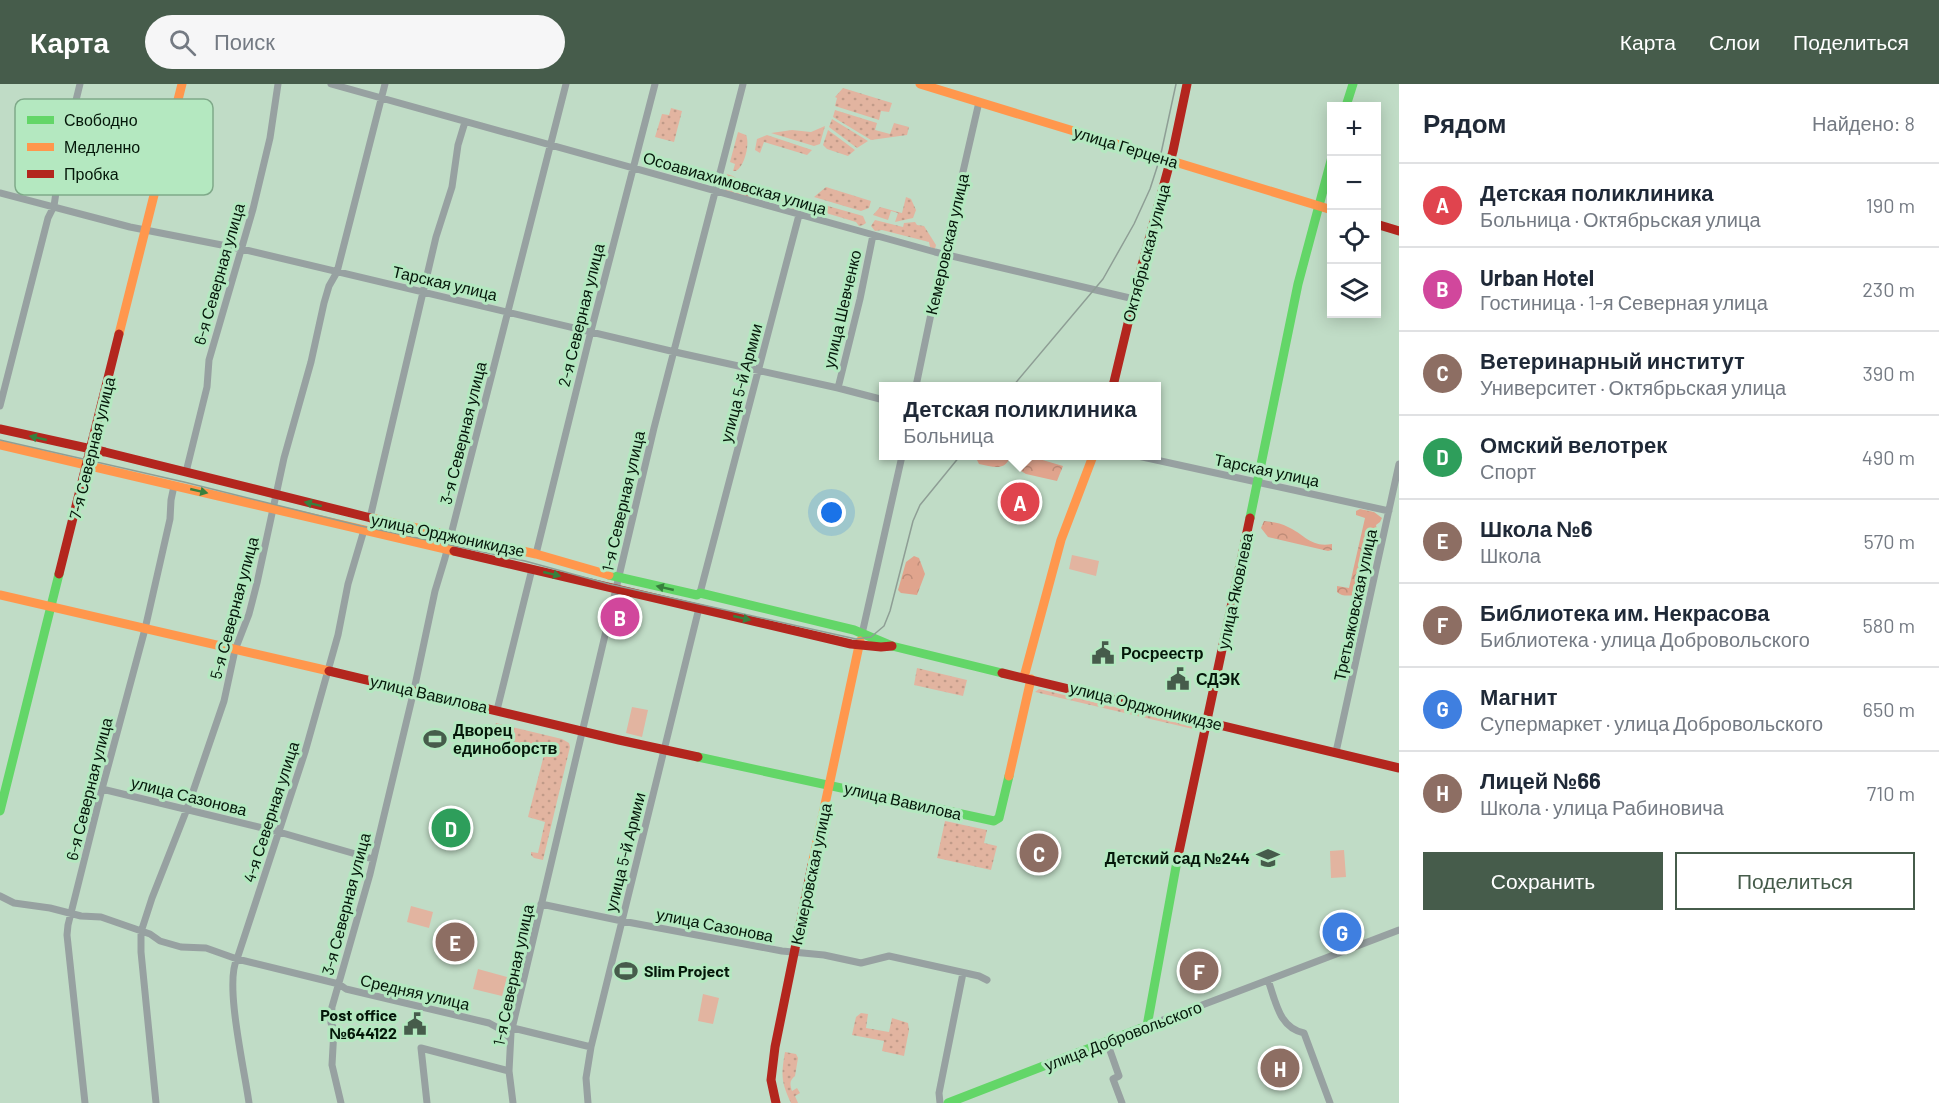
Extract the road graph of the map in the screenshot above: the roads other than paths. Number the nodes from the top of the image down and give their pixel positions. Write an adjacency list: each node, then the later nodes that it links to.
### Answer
1 (80, 84): 13 (street)
2 (182, 84): 14 (main road, 7-я Северная улица)
3 (278, 84): 34 (street, 6-я Северная улица)
4 (331, 84): 12 (street, Осоавиахимовская улица)
5 (385, 84): 12 (street, 5-я Северная улица)
6 (566, 84): 18 (street, 3-я Северная улица)
7 (655, 84): 20 (street, 2-я Северная улица)
8 (743, 84): 22 (street, 1-я Северная улица)
9 (920, 84): 15 (main road, улица Герцена)
10 (1187, 84): 19 (main road, Октябрьская улица)
11 (1353, 84): 16 (main road)
12 (382, 97): 17 (street, Осоавиахимовская улица); 36 (street, 5-я Северная улица)
13 (76, 99)
14 (178, 99)
15 (979, 102): 19 (main road, улица Герцена); 35 (street, Кемеровская улица)
16 (1347, 102)
17 (465, 122): 18 (street, Осоавиахимовская улица); 37 (street)
18 (550, 145): 20 (street, Осоавиахимовская улица); 39 (street, 3-я Северная улица)
19 (1170, 161): 27 (main road, улица Герцена); 38 (main road, Октябрьская улица)
20 (632, 168): 22 (street, Осоавиахимовская улица); 40 (street, 2-я Северная улица)
21 (1327, 174): 27 (main road, улица Яковлева)
22 (715, 192): 29 (street, Осоавиахимовская улица); 41 (street, 1-я Северная улица)
23 (0, 193): 26 (street, Тарская улица)
24 (56, 195): 26 (street)
25 (155, 195): 31 (main road, 7-я Северная улица)
26 (54, 206): 31 (street, Тарская улица); 47 (street)
27 (1318, 206): 28 (main road, улица Герцена); 57 (main road, улица Яковлева)
28 (1327, 209)
29 (800, 215): 33 (street, Осоавиахимовская улица); 42 (street, улица 5-й Армии)
30 (1381, 225): 32 (main road)
31 (146, 230): 34 (street, Тарская улица); 50 (main road, 7-я Северная улица)
32 (1399, 231)
33 (873, 235): 35 (street, Осоавиахимовская улица); 45 (street, улица Шевченко)
34 (242, 249): 36 (street, Тарская улица); 56 (street, 6-я Северная улица)
35 (945, 254): 38 (street, Осоавиахимовская улица); 43 (street, Кемеровская улица)
36 (337, 272): 37 (street, Тарская улица); 60 (street, 5-я Северная улица)
37 (424, 292): 39 (street, Тарская улица); 63 (street)
38 (1134, 299): 44 (main road, Октябрьская улица)
39 (508, 312): 40 (street, Тарская улица); 65 (street, 3-я Северная улица)
40 (591, 332): 41 (street, Тарская улица); 67 (street, 2-я Северная улица)
41 (675, 352): 42 (street, Тарская улица); 69 (street, 1-я Северная улица)
42 (758, 370): 45 (street, Тарская улица); 71 (street, улица 5-й Армии)
43 (917, 382)
44 (1114, 382)
45 (838, 388): 46 (street, Тарская улица)
46 (879, 399)
47 (0, 406)
48 (0, 429): 50 (main road, улица Орджоникидзе, one-way to 48)
49 (0, 445): 55 (main road, улица Орджоникидзе)
50 (92, 450): 55 (main road, 7-я Северная улица); 56 (main road, улица Орджоникидзе)
51 (901, 460): 76 (street)
52 (1091, 460): 81 (main road)
53 (1156, 460): 57 (street, Тарская улица)
54 (1399, 464): 58 (street, Третьяковская улица)
55 (88, 466): 59 (main road, улица Орджоникидзе); 73 (main road, 7-я Северная улица)
56 (186, 472): 60 (main road, улица Орджоникидзе)
57 (1258, 482): 62 (street, Тарская улица); 84 (main road, улица Яковлева)
58 (1397, 485): 62 (street, Третьяковская улица)
59 (174, 486): 61 (main road, улица Орджоникидзе, one-way to 61); 75 (street, 6-я Северная улица)
60 (276, 495): 61 (street, 5-я Северная улица); 63 (main road, улица Орджоникидзе, one-way to 60)
61 (272, 508): 64 (main road, улица Орджоникидзе); 79 (street, 5-я Северная улица)
62 (1389, 511): 87 (street, Третьяковская улица)
63 (370, 518): 65 (main road, улица Орджоникидзе)
64 (364, 530): 66 (main road, улица Орджоникидзе); 80 (street, 4-я Северная улица)
65 (451, 537): 66 (street, 3-я Северная улица); 67 (main road, улица Орджоникидзе)
66 (447, 549): 68 (main road, улица Орджоникидзе); 82 (street, 3-я Северная улица)
67 (536, 554): 69 (main road, улица Орджоникидзе)
68 (532, 569): 70 (main road, улица Орджоникидзе, one-way to 70); 83 (street)
69 (620, 577): 70 (street, 1-я Северная улица); 71 (main road, улица Орджоникидзе, one-way to 69)
70 (617, 589): 74 (main road, улица Орджоникидзе); 85 (street, 1-я Северная улица)
71 (700, 593): 76 (main road, улица Орджоникидзе)
72 (0, 595): 73 (main road, улица Вавилова)
73 (51, 607): 75 (main road, улица Вавилова); 92 (main road, 7-я Северная улица)
74 (699, 608): 77 (main road, улица Орджоникидзе, one-way to 77); 86 (street, улица 5-й Армии)
75 (145, 629): 79 (main road, улица Вавилова); 90 (street, 6-я Северная улица)
76 (862, 634): 77 (main road, Кемеровская улица); 78 (main road, улица Орджоникидзе)
77 (859, 645): 78 (main road, улица Орджоникидзе); 89 (main road, Кемеровская улица)
78 (892, 646): 81 (main road, улица Орджоникидзе)
79 (235, 650): 80 (main road, улица Вавилова); 91 (street, 5-я Северная улица)
80 (328, 670): 82 (main road, улица Вавилова); 93 (street, 4-я Северная улица)
81 (1027, 678): 84 (main road, улица Орджоникидзе); 89 (main road, улица Вавилова)
82 (414, 690): 83 (main road, улица Вавилова); 94 (street, 3-я Северная улица)
83 (497, 710): 85 (main road, улица Вавилова)
84 (1207, 721): 87 (main road, улица Орджоникидзе); 107 (main road, улица Яковлева)
85 (583, 731): 86 (main road, улица Вавилова); 96 (street, 1-я Северная улица)
86 (664, 749): 89 (main road, улица Вавилова); 98 (street, улица 5-й Армии)
87 (1336, 752): 88 (main road, улица Орджоникидзе)
88 (1399, 768)
89 (829, 784): 101 (main road, Кемеровская улица)
90 (102, 789): 91 (street, улица Сазонова); 97 (street, 6-я Северная улица)
91 (187, 810): 93 (street, улица Сазонова); 100 (street, 5-я Северная улица)
92 (0, 811)
93 (279, 832): 94 (street, улица Сазонова); 102 (street, 4-я Северная улица)
94 (373, 859): 106 (street, 3-я Северная улица)
95 (0, 896): 97 (street, Средняя улица)
96 (541, 904): 98 (street, улица Сазонова); 108 (street, 1-я Северная улица)
97 (71, 913): 100 (street, Средняя улица); 113 (street, 6-я Северная улица)
98 (622, 921): 101 (street, улица Сазонова); 111 (street, улица 5-й Армии)
99 (1399, 930): 105 (street, улица Добровольского)
100 (141, 932): 102 (street, Средняя улица); 114 (street, 5-я Северная улица)
101 (795, 952): 103 (street, улица Сазонова); 120 (main road, Кемеровская улица)
102 (237, 959): 106 (street, Средняя улица); 115 (street, 4-я Северная улица)
103 (963, 973): 104 (street, улица Сазонова); 121 (street)
104 (987, 980)
105 (1268, 980): 107 (street, улица Добровольского); 124 (street)
106 (339, 984): 109 (street, Средняя улица); 116 (street, 3-я Северная улица)
107 (1147, 1026): 110 (main road, улица Добровольского)
108 (513, 1028): 109 (street, 1-я Северная улица); 111 (street)
109 (510, 1038): 112 (street, 1-я Северная улица)
110 (1107, 1042): 122 (main road, улица Добровольского); 123 (street)
111 (591, 1047): 119 (street, улица 5-й Армии)
112 (509, 1071): 117 (street); 118 (street, 1-я Северная улица)
113 (85, 1103)
114 (156, 1103)
115 (249, 1103)
116 (341, 1103)
117 (427, 1103)
118 (513, 1103)
119 (588, 1103)
120 (776, 1103)
121 (940, 1103)
122 (948, 1103)
123 (1122, 1103)
124 (1330, 1103)

